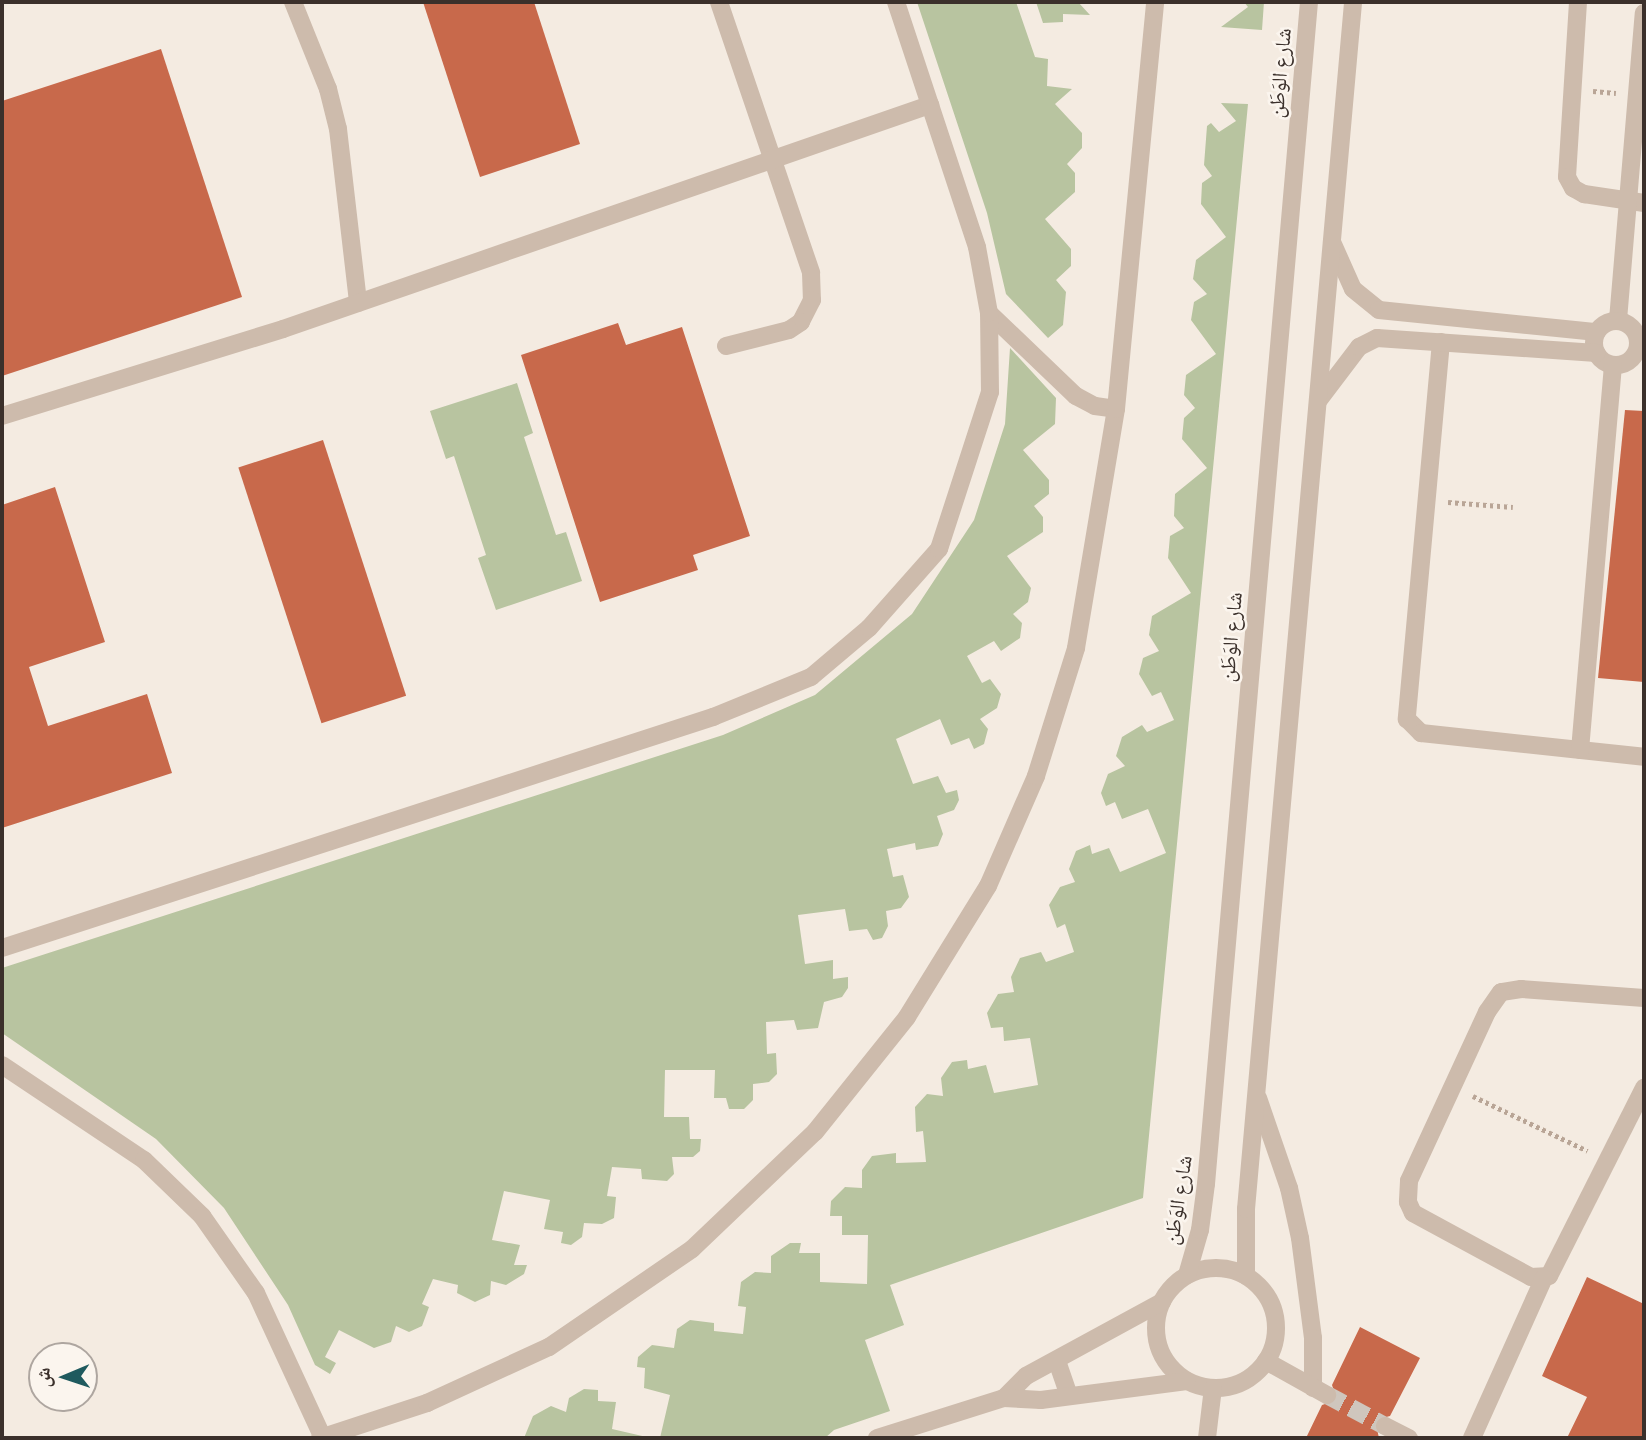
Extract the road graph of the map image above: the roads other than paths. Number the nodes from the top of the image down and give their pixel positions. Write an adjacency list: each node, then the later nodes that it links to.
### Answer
1 (293, 2): 13 (street)
2 (719, 2): 10 (street)
3 (896, 2): 9 (street)
4 (1155, 2): 23 (street)
5 (1309, 2): 32 (street, شارع الوَطَن)
6 (1353, 2): 12 (street)
7 (1578, 2): 11 (street)
8 (1644, 13): 11 (street)
9 (930, 105): 10 (street); 14 (street)
10 (773, 160): 13 (street); 19 (street)
11 (1636, 202): 15 (street)
12 (1332, 243): 16 (street); 22 (street)
13 (358, 303): 24 (street)
14 (989, 313): 23 (street); 27 (street)
15 (1618, 320): 16 (street); 18 (street)
16 (1597, 332): 20 (street)
17 (1441, 342): 20 (street); 22 (street); 25 (street)
18 (1641, 343): 21 (street)
19 (726, 346)
20 (1596, 353): 21 (street)
21 (1614, 365): 25 (street)
22 (1318, 401): 31 (street)
23 (1116, 409): 44 (street)
24 (2, 416)
25 (1580, 750): 26 (street)
26 (1644, 757)
27 (2, 948)
28 (1644, 998): 34 (street)
29 (2, 1065): 44 (street)
30 (1644, 1088): 34 (street)
31 (1255, 1093): 33 (street); 37 (street)
32 (1187, 1275): 33 (street); 35 (street)
33 (1246, 1276): 37 (street)
34 (1544, 1278): 48 (street)
35 (1162, 1302): 36 (street); 38 (street)
36 (1057, 1361): 40 (street); 41 (street)
37 (1266, 1361): 39 (street)
38 (1187, 1381): 39 (street); 40 (street)
39 (1213, 1388): 46 (street)
40 (1069, 1396): 41 (street)
41 (1004, 1398): 43 (street)
42 (1385, 1426): 47 (street)
43 (904, 1434): 45 (street)
44 (322, 1438)
45 (877, 1438)
46 (1207, 1438)
47 (1409, 1438)
48 (1472, 1438)

